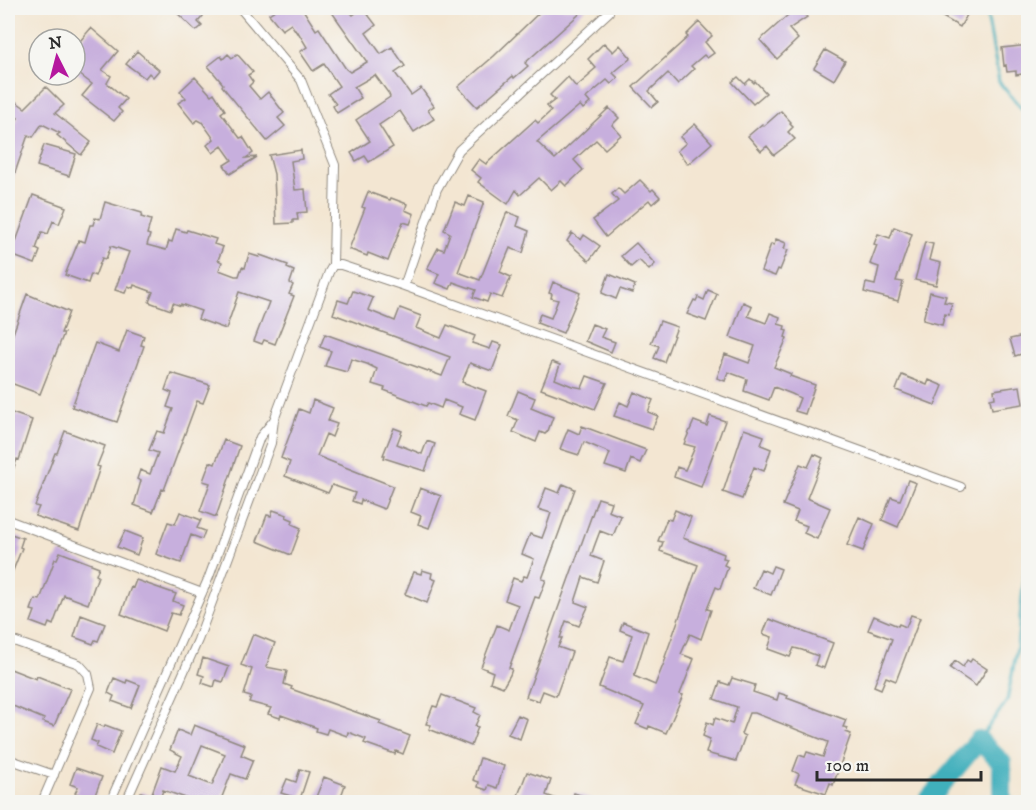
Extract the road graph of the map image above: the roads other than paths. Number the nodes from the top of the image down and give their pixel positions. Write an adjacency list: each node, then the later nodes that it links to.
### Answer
1 (240, 8): 3 (street)
2 (609, 12): 4 (street)
3 (333, 265): 4 (street); 5 (street)
4 (404, 286): 6 (street)
5 (274, 420): 8 (street); 14 (street)
6 (961, 487)
7 (8, 520): 8 (street)
8 (202, 593): 13 (street)
9 (8, 639): 11 (street)
10 (8, 759): 11 (street)
11 (54, 775): 12 (street)
12 (42, 802)
13 (110, 802)
14 (126, 802)

